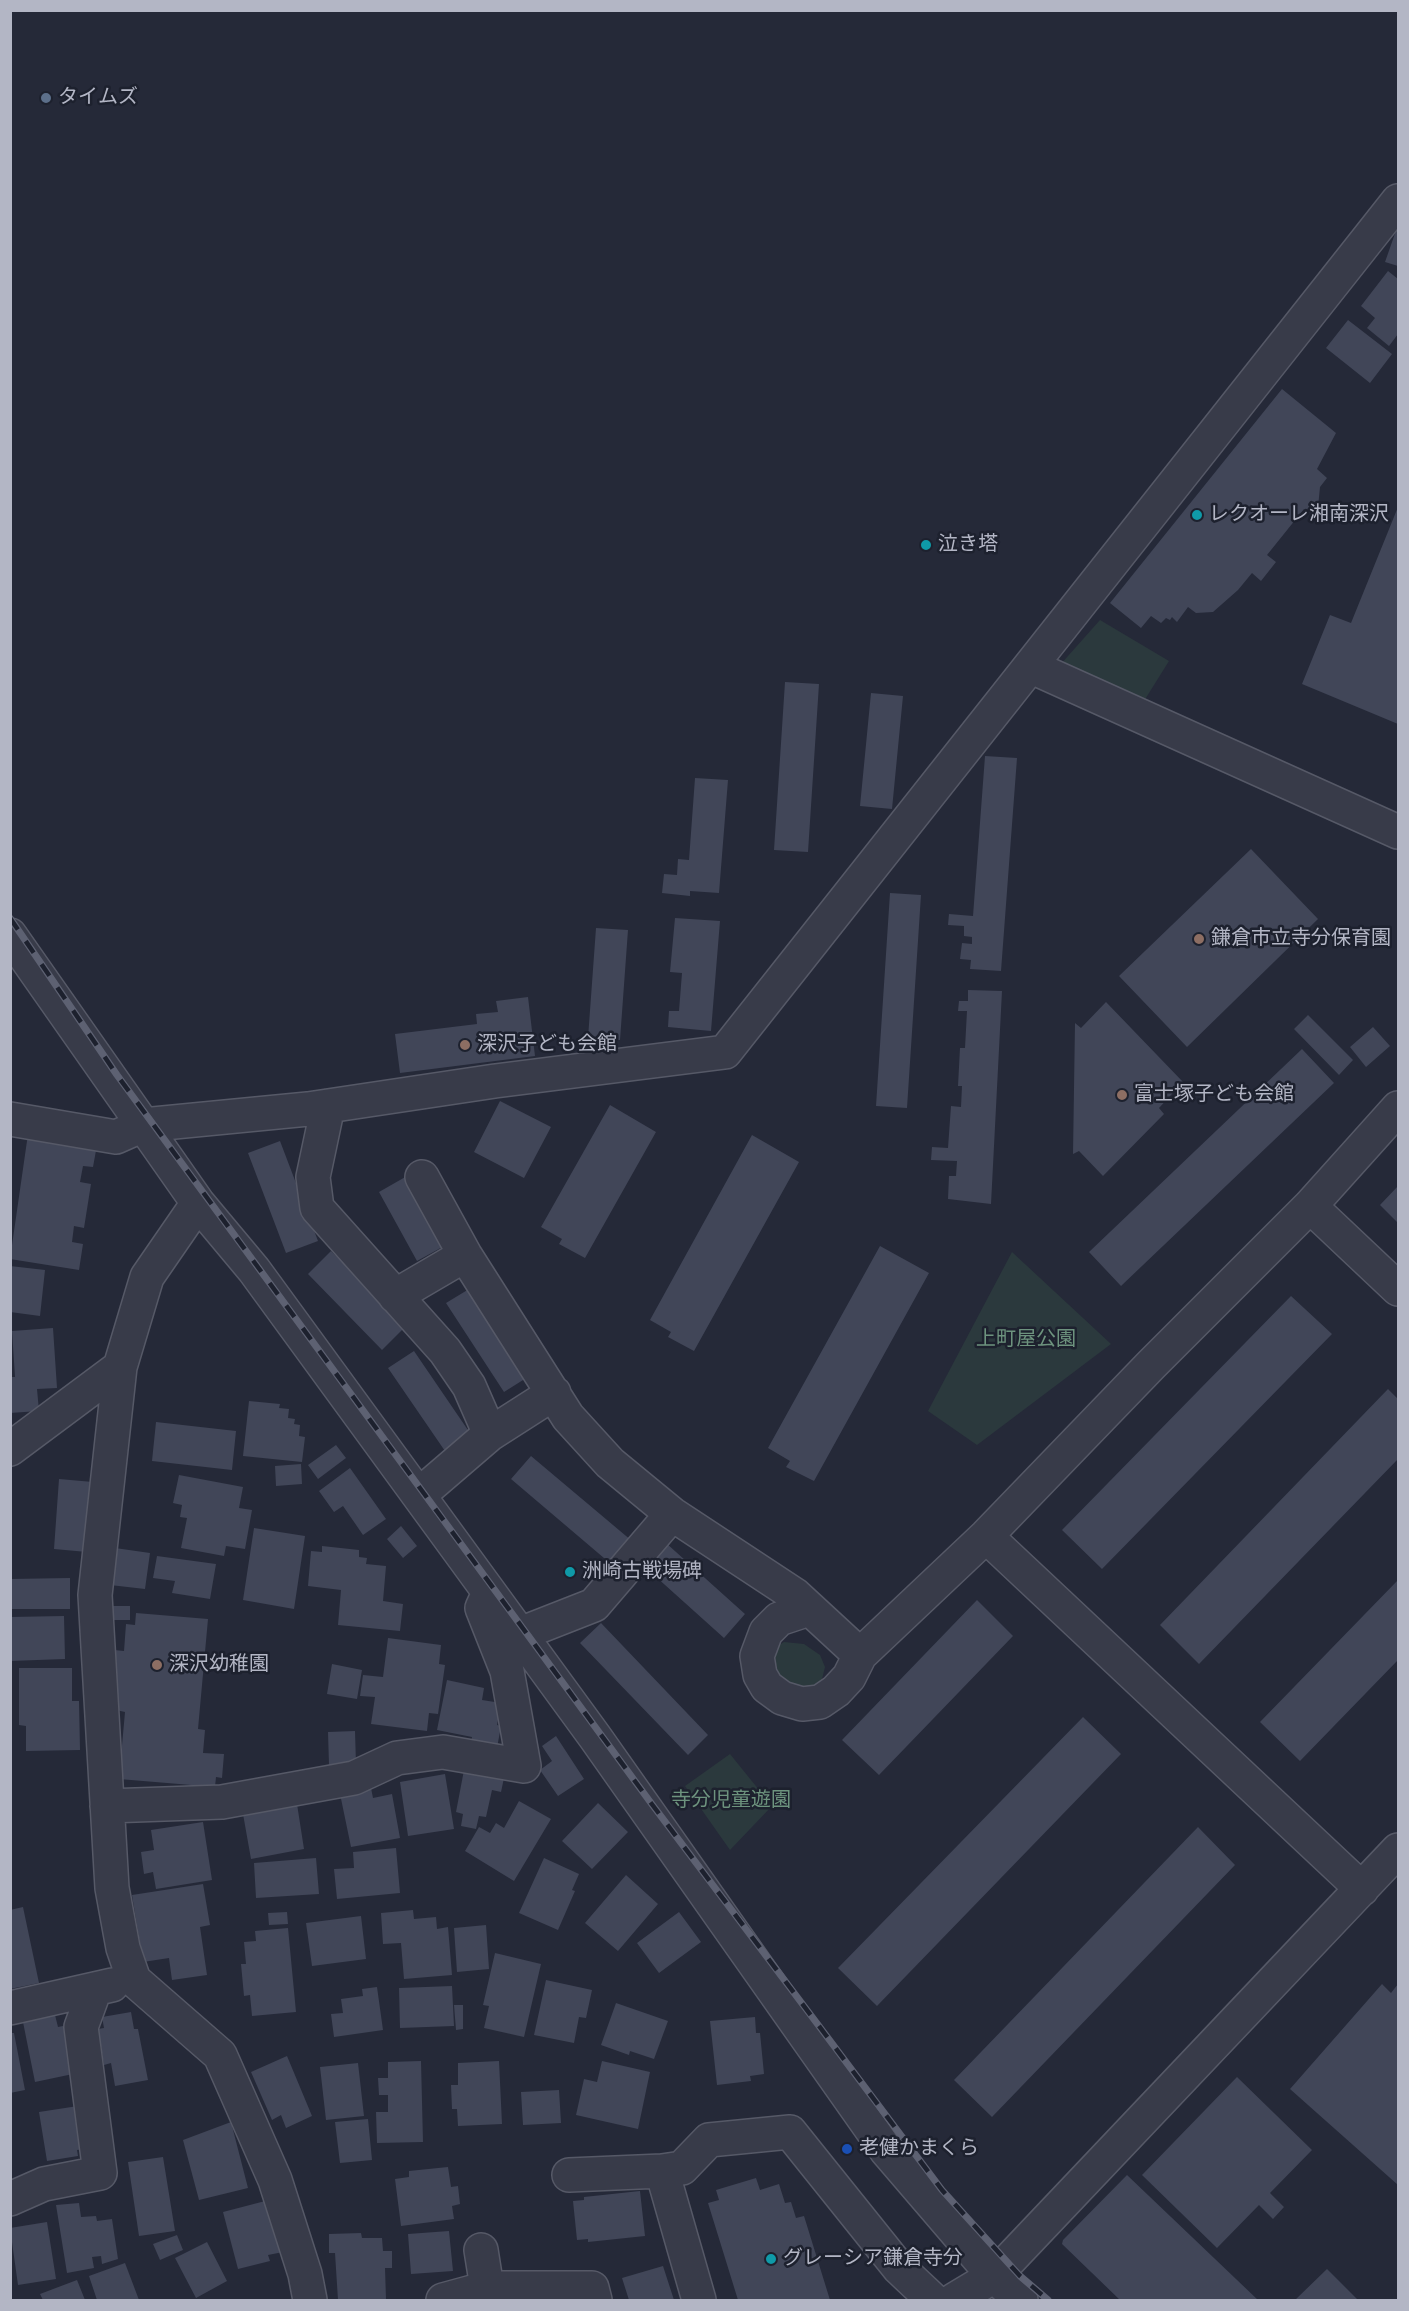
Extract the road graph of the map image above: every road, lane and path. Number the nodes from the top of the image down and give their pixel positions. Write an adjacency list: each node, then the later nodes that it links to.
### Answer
1 (1398, 201): 2 (street)
2 (1032, 667): 3 (street); 5 (street)
3 (1398, 832)
4 (10, 935): 8 (street)
5 (328, 1106): 8 (street); 14 (street)
6 (1398, 1108): 11 (street)
7 (10, 1119): 8 (street)
8 (143, 1125): 10 (street)
9 (422, 1177): 12 (street)
10 (198, 1203): 15 (street); 19 (street)
11 (1310, 1206): 13 (street); 21 (street)
12 (465, 1255): 14 (street); 16 (street)
13 (1398, 1289)
14 (395, 1296): 17 (street)
15 (120, 1367): 18 (street); 26 (street)
16 (554, 1393): 17 (street); 20 (street)
17 (490, 1434): 19 (street)
18 (10, 1449)
19 (419, 1495): 22 (street)
20 (672, 1514): 23 (street); 24 (street)
21 (986, 1536): 25 (street); 28 (street)
22 (489, 1592): 24 (street); 26 (street)
23 (809, 1609): 25 (street); 25 (street)
24 (520, 1634): 36 (street)
25 (860, 1655)
26 (107, 1806): 29 (street)
27 (1398, 1850): 28 (street)
28 (1362, 1889): 36 (street)
29 (134, 1980): 30 (street); 39 (street)
30 (94, 1989): 31 (street); 34 (street)
31 (10, 2008)
32 (662, 2171): 33 (street); 41 (street); 42 (street)
33 (569, 2175)
34 (10, 2199)
35 (481, 2250): 37 (street)
36 (994, 2276): 43 (street); 44 (street)
37 (487, 2288): 38 (street); 40 (street)
38 (593, 2294)
39 (310, 2301)
40 (443, 2301)
41 (699, 2301)
42 (933, 2301)
43 (954, 2301)
44 (1021, 2301)

